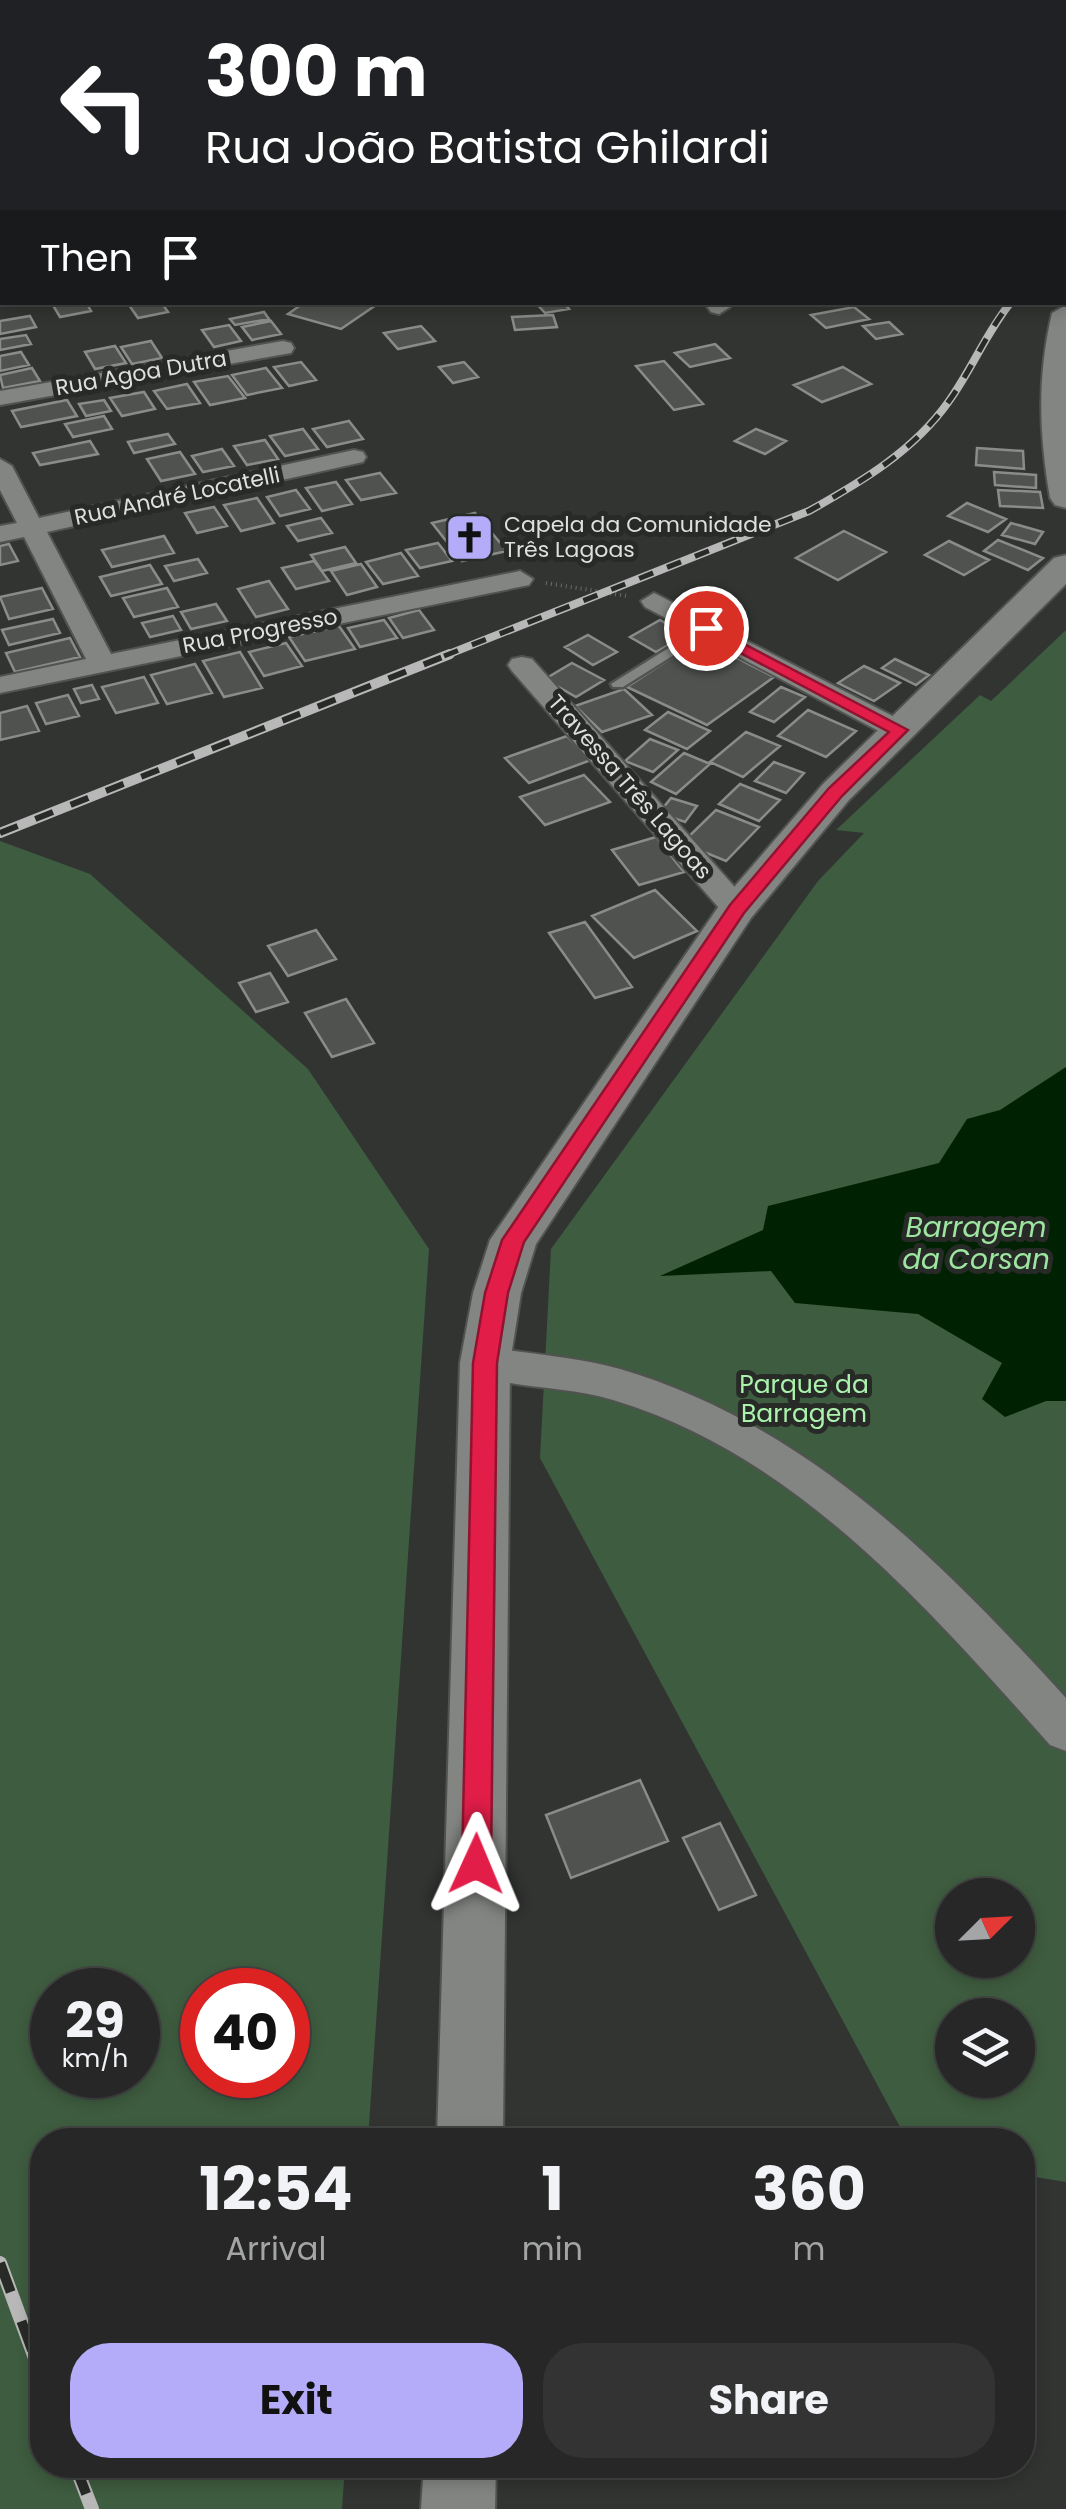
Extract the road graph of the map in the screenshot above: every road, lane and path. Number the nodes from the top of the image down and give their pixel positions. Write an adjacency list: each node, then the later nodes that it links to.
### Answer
1 (1066, 313): 6 (street)
2 (283, 348): 3 (street, Rua Agoa Dutra)
3 (0, 398)
4 (354, 457): 7 (street, Rua André Locatelli)
5 (0, 466): 7 (street)
6 (1066, 498)
7 (32, 528): 8 (street, Rua André Locatelli); 14 (street)
8 (0, 534)
9 (1066, 565): 18 (street)
10 (520, 579): 11 (path); 14 (street, Rua Progresso)
11 (617, 594)
12 (654, 601): 13 (street)
13 (706, 628): 16 (lane); 18 (street)
14 (101, 662): 17 (street, Rua Progresso)
15 (522, 665): 19 (street, Travessa Três Lagoas)
16 (618, 684)
17 (0, 685)
18 (900, 730): 19 (street)
19 (737, 909): 20 (street)
20 (485, 1363): 21 (street); 22 (street)
21 (1066, 1730)
22 (470, 2128)
23 (459, 2478): 24 (street)
24 (458, 2509)

